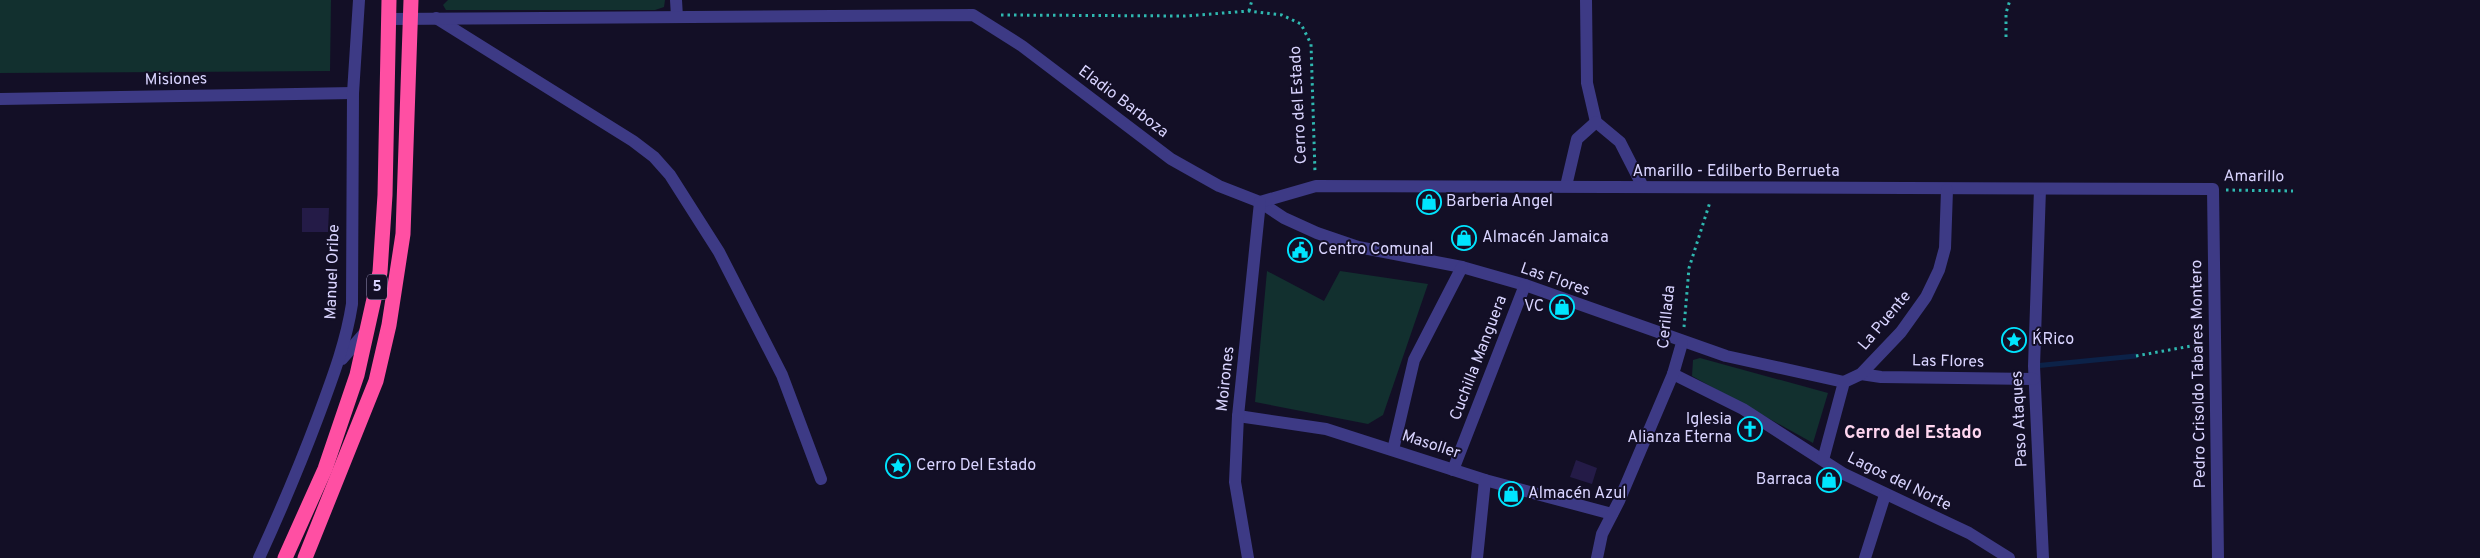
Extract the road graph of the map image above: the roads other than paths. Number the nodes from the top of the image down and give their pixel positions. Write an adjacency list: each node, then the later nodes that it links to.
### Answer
1 (359, 0): 10 (street, Manuel Oribe)
2 (389, 0): 8 (highway, 5)
3 (411, 0): 9 (highway, 5)
4 (676, 0): 6 (street)
5 (1586, 0): 12 (street)
6 (677, 16): 7 (street); 18 (street, Eladio Barboza)
7 (436, 18): 9 (street); 32 (street)
8 (389, 19): 9 (street); 21 (highway, 5)
9 (411, 19): 38 (highway, 5)
10 (353, 93): 11 (street, Misiones); 23 (street, Manuel Oribe)
11 (0, 99)
12 (1596, 122): 13 (street); 14 (street)
13 (1566, 186): 14 (street, Amarillo - Edilberto Berrueta); 18 (street, Amarillo - Edilberto Berrueta)
14 (1643, 188): 17 (street, Amarillo - Edilberto Berrueta)
15 (2040, 189): 16 (street, Amarillo - Edilberto Berrueta); 17 (street, Amarillo - Edilberto Berrueta); 26 (street, Paso Ataques)
16 (2213, 189): 45 (street, Pedro Crisoldo Tabares Montero)
17 (1948, 190): 25 (street, La Puente)
18 (1260, 202): 19 (street, Las Flores); 28 (street, Moirones)
19 (1462, 267): 20 (street, Las Flores); 29 (street)
20 (1525, 286): 22 (street, Las Flores); 31 (street, Cuchilla Manguera)
21 (369, 327): 23 (street); 37 (highway, 5)
22 (1682, 343): 24 (street, Cerillada); 27 (street, Las Flores)
23 (338, 363): 36 (street, Manuel Oribe)
24 (1673, 374): 30 (street, Lagos del Norte); 35 (street, Cerillada)
25 (1861, 374): 26 (street, Las Flores); 27 (street, La Puente)
26 (2034, 379): 44 (street, Paso Ataques)
27 (1844, 382): 30 (street)
28 (1238, 416): 29 (street, Masoller); 39 (street, Moirones)
29 (1393, 450): 31 (street, Masoller)
30 (1823, 460): 34 (street, Lagos del Norte)
31 (1453, 470): 33 (street, Masoller)
32 (821, 479)
33 (1485, 480): 35 (street, Masoller); 40 (street)
34 (1885, 496): 42 (street); 43 (street, Lagos del Norte)
35 (1612, 514): 41 (street, Cerillada)
36 (259, 558)
37 (285, 558)
38 (305, 558)
39 (1248, 558)
40 (1477, 558)
41 (1597, 558)
42 (1865, 558)
43 (2009, 558)
44 (2043, 558)
45 (2218, 558)

